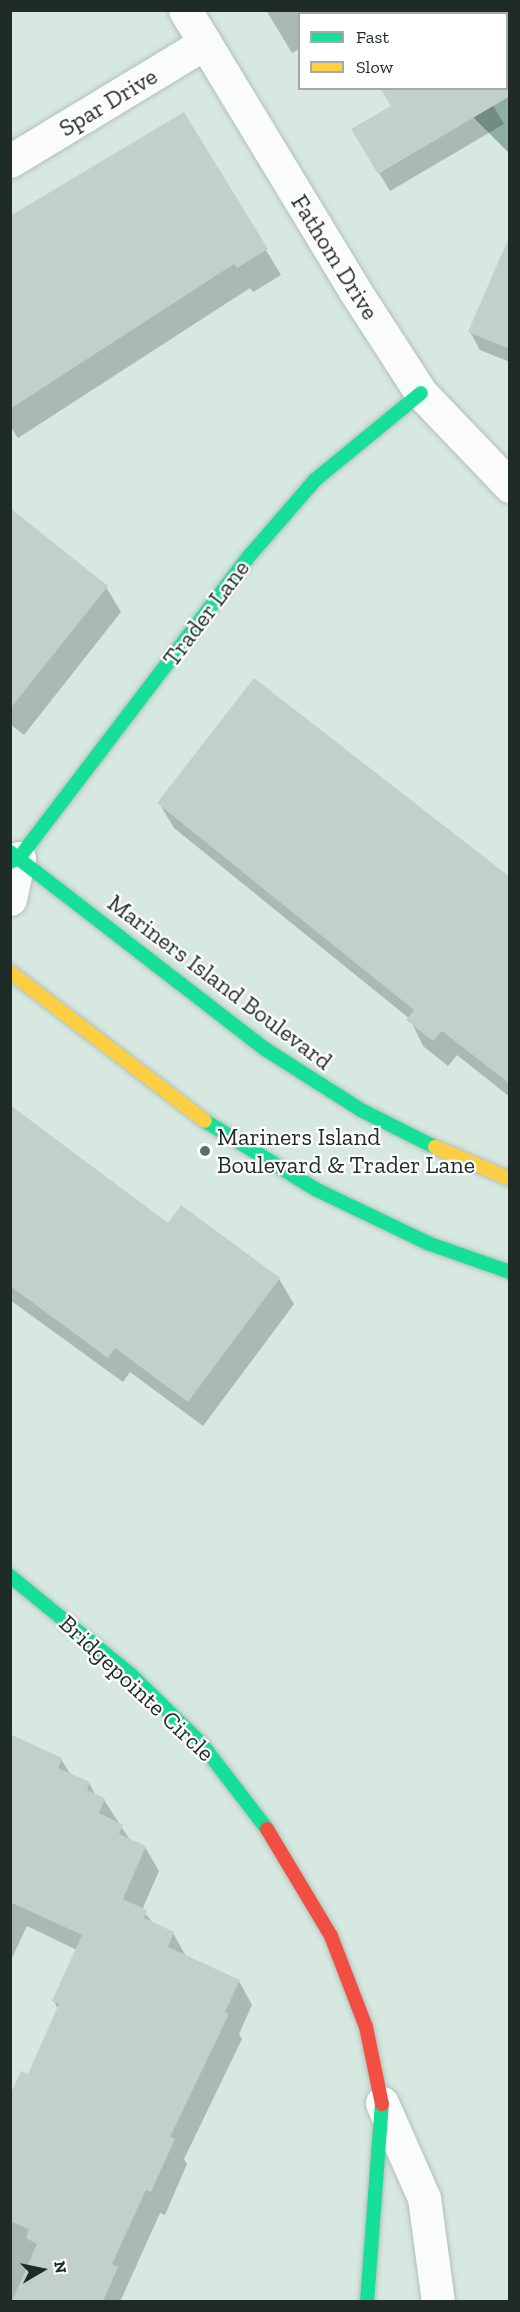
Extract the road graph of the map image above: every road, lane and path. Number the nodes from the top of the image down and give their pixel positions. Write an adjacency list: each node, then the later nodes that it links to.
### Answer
1 (185, 10): 2 (street, Fathom Drive)
2 (205, 43): 3 (street, Spar Drive); 4 (street, Fathom Drive)
3 (10, 161)
4 (421, 393): 5 (street, Fathom Drive); 6 (street, Trader Lane)
5 (510, 486)
6 (13, 857): 7 (street, Trader Lane); 9 (street, Mariners Island Boulevard)
7 (10, 899)
8 (10, 972): 10 (street)
9 (510, 1179)
10 (510, 1272)
11 (10, 1576): 12 (street, Bridgepointe Circle)
12 (382, 2103): 13 (street, Bridgepointe Circle); 14 (street, Bridgepointe Circle)
13 (367, 2301)
14 (438, 2301)

